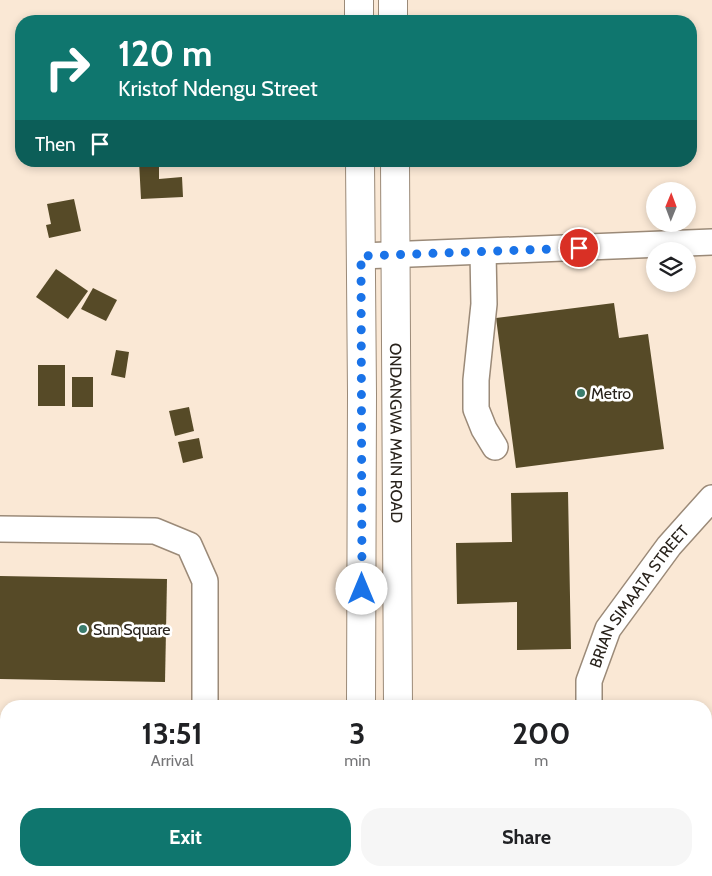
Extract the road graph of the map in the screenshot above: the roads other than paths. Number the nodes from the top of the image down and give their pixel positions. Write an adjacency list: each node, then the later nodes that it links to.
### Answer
1 (359, 0): 3 (main road)
2 (393, 0): 4 (main road)
3 (359, 15)
4 (393, 15)
5 (360, 167): 10 (main road)
6 (395, 167): 9 (main road, ONDANGWA MAIN ROAD)
7 (712, 242): 8 (street)
8 (484, 252): 9 (street); 11 (street)
9 (396, 255): 10 (street); 16 (main road, ONDANGWA MAIN ROAD)
10 (361, 256): 15 (main road)
11 (495, 447)
12 (712, 498): 17 (street, BRIAN SIMAATA STREET)
13 (0, 529): 14 (street)
14 (205, 700)
15 (361, 700)
16 (398, 700)
17 (589, 700)

